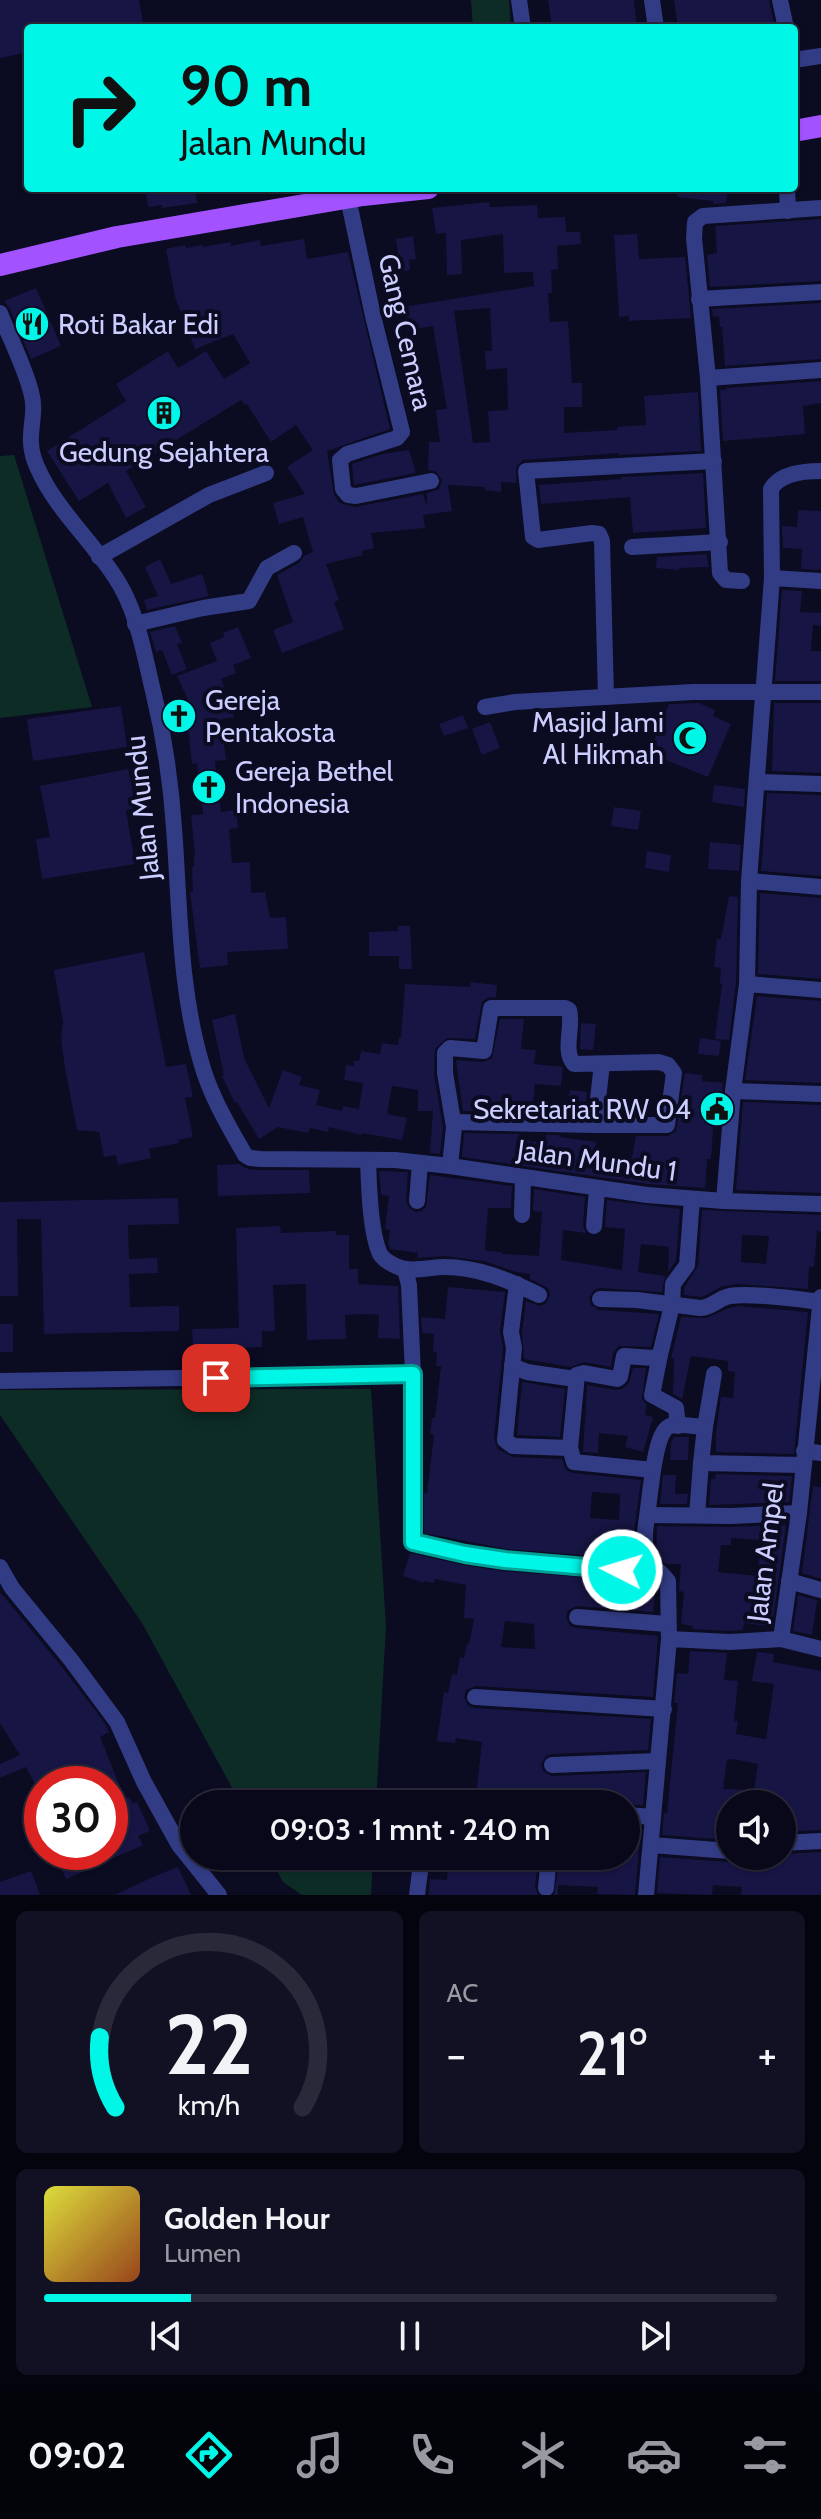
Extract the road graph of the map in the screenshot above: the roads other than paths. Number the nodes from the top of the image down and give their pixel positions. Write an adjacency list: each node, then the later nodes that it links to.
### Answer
1 (519, 0): 4 (street)
2 (652, 0): 5 (street)
3 (780, 0): 6 (street)
4 (522, 24)
5 (655, 24)
6 (785, 24)
7 (821, 56): 8 (street)
8 (798, 59)
9 (821, 126): 10 (main road)
10 (798, 130)
11 (396, 192): 13 (main road)
12 (787, 192): 15 (street)
13 (348, 198): 16 (main road); 25 (street, Gang Cemara)
14 (821, 208): 15 (street)
15 (788, 211): 18 (street)
16 (0, 265)
17 (821, 292): 18 (street)
18 (699, 299): 21 (street)
19 (0, 313): 29 (street, Jalan Mundu)
20 (821, 370): 21 (street)
21 (708, 378): 22 (street)
22 (714, 461): 26 (street); 36 (street)
23 (821, 471): 30 (street)
24 (266, 473): 29 (street)
25 (431, 481)
26 (720, 542): 27 (street); 31 (street)
27 (632, 547)
28 (294, 553): 33 (street)
29 (99, 557): 33 (street, Jalan Mundu)
30 (772, 578): 32 (street); 34 (street)
31 (742, 581)
32 (821, 581)
33 (135, 624): 49 (street, Jalan Mundu)
34 (765, 691): 35 (street); 36 (street); 38 (street)
35 (821, 692)
36 (606, 697): 37 (street)
37 (485, 707)
38 (758, 782): 39 (street); 40 (street)
39 (821, 784)
40 (749, 881): 41 (street); 42 (street)
41 (821, 887)
42 (747, 984): 43 (street); 45 (street)
43 (821, 990)
44 (602, 1064): 47 (street); 48 (street); 48 (street)
45 (733, 1091): 46 (street); 56 (street)
46 (821, 1094)
47 (454, 1122): 48 (street); 51 (street)
48 (595, 1125)
49 (368, 1161): 50 (street, Jalan Mundu 1); 60 (street)
50 (420, 1163): 51 (street, Jalan Mundu 1); 55 (street)
51 (450, 1166): 52 (street, Jalan Mundu 1)
52 (523, 1177): 53 (street, Jalan Mundu 1); 58 (street)
53 (597, 1189): 54 (street, Jalan Mundu 1); 59 (street)
54 (692, 1199): 56 (street, Jalan Mundu 1); 64 (street)
55 (417, 1201)
56 (724, 1201): 57 (street, Jalan Mundu 1)
57 (821, 1204)
58 (522, 1215)
59 (594, 1226)
60 (405, 1269): 61 (street); 68 (street)
61 (517, 1284): 62 (street); 67 (street)
62 (539, 1295)
63 (600, 1299): 64 (street)
64 (672, 1305): 65 (street); 66 (street)
65 (820, 1307): 75 (street, Jalan Ampel)
66 (660, 1355): 70 (street); 72 (street)
67 (512, 1366): 70 (street); 74 (street)
68 (413, 1374): 71 (street); 82 (street)
69 (714, 1374): 73 (street)
70 (575, 1379): 74 (street)
71 (0, 1381)
72 (678, 1426): 73 (street); 77 (street)
73 (705, 1427): 76 (street)
74 (570, 1448): 77 (street)
75 (809, 1456): 76 (street); 78 (street, Jalan Ampel)
76 (701, 1463): 80 (street)
77 (653, 1470): 79 (street)
78 (799, 1513): 80 (street); 83 (street, Jalan Ampel)
79 (648, 1515): 80 (street); 82 (street)
80 (697, 1515)
81 (0, 1567): 102 (street)
82 (645, 1570): 86 (street)
83 (789, 1581): 84 (street); 87 (street, Jalan Ampel)
84 (821, 1590)
85 (577, 1617): 86 (street, Jalan Ampel)
86 (668, 1632): 87 (street, Jalan Ampel); 90 (street)
87 (781, 1639): 88 (street)
88 (821, 1649)
89 (475, 1697): 90 (street)
90 (664, 1709): 91 (street)
91 (658, 1761): 92 (street); 94 (street)
92 (552, 1765)
93 (640, 1816): 94 (street)
94 (653, 1817): 97 (street)
95 (821, 1841): 96 (street)
96 (796, 1842)
97 (651, 1845): 98 (street); 104 (street)
98 (716, 1850)
99 (420, 1870): 103 (street)
100 (548, 1870): 101 (street)
101 (546, 1888)
102 (219, 1895)
103 (417, 1895)
104 (646, 1895)

